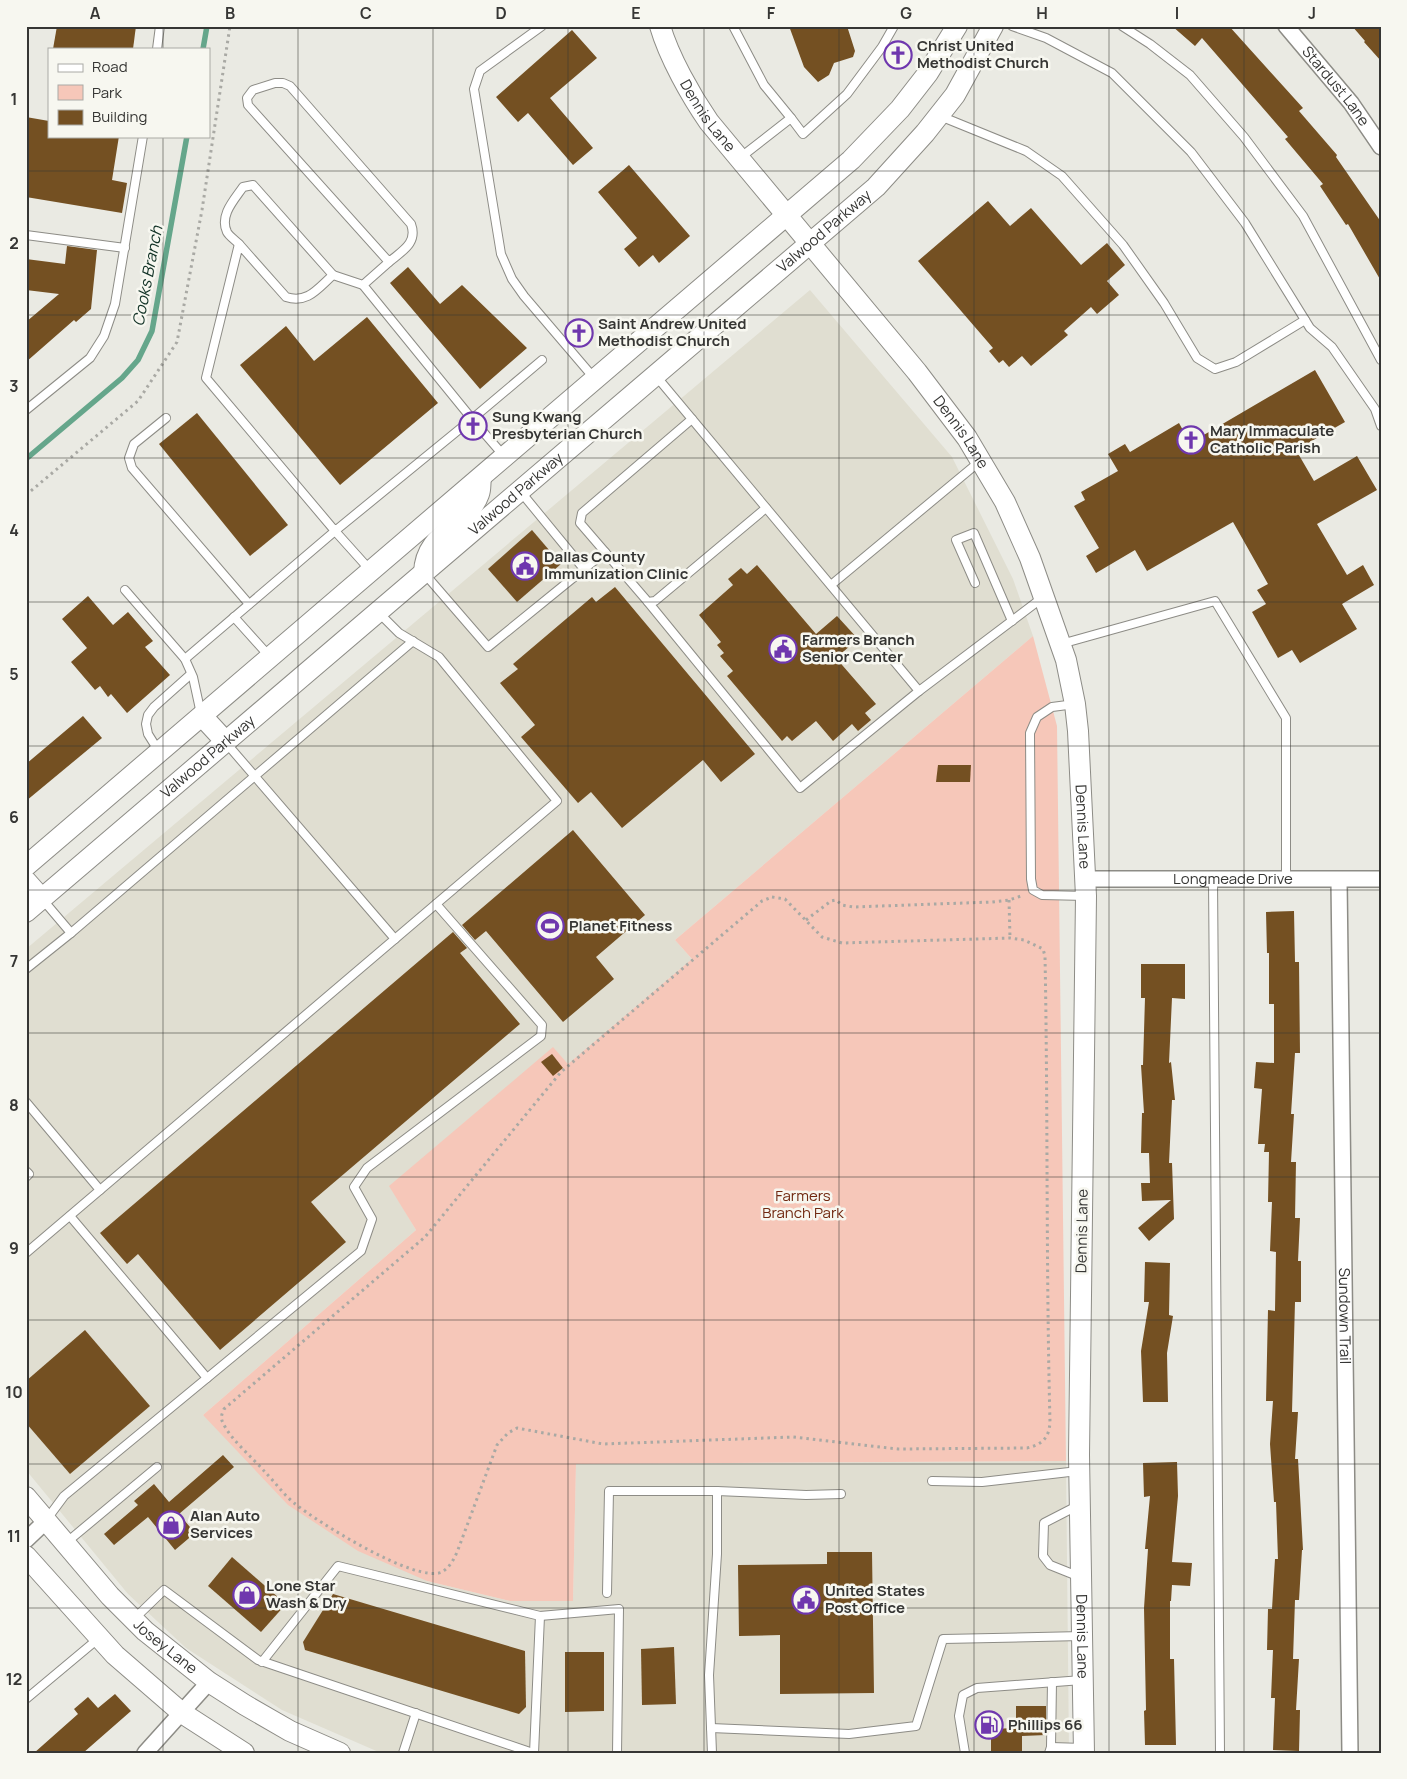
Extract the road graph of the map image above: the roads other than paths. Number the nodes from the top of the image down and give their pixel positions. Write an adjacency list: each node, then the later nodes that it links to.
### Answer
1 (160, 26): 11 (lane)
2 (542, 26): 29 (lane)
3 (660, 26): 16 (main road, Dennis Lane)
4 (733, 26): 13 (lane)
5 (894, 26): 13 (lane)
6 (957, 26): 17 (main road)
7 (993, 26): 12 (main road, Valwood Parkway)
8 (1012, 26): 25 (lane)
9 (1122, 26): 27 (lane)
10 (1286, 26): 15 (street, Stardust Lane)
11 (157, 48)
12 (938, 115): 20 (main road, Valwood Parkway); 25 (lane)
13 (791, 118): 16 (lane)
14 (143, 138): 21 (lane)
15 (1381, 147)
16 (739, 159): 17 (main road, Dennis Lane)
17 (788, 216): 20 (main road, Dennis Lane); 29 (main road)
18 (26, 235): 21 (lane)
19 (239, 244): 23 (lane); 23 (lane); 40 (lane)
20 (810, 244): 28 (main road, Valwood Parkway); 36 (main road, Dennis Lane)
21 (124, 248): 30 (lane)
22 (389, 262): 22 (lane); 24 (lane)
23 (333, 275): 24 (lane)
24 (363, 285): 32 (lane)
25 (1305, 320): 34 (lane)
26 (542, 360): 32 (lane)
27 (1381, 360)
28 (656, 376): 33 (lane); 38 (main road, Valwood Parkway)
29 (596, 380): 35 (main road)
30 (26, 410)
31 (166, 418): 50 (lane)
32 (472, 419): 35 (lane); 40 (lane)
33 (692, 420): 39 (lane); 41 (lane)
34 (1381, 426)
35 (505, 457): 37 (main road)
36 (981, 461): 46 (lane); 48 (main road, Dennis Lane)
37 (481, 478): 43 (main road); 44 (main road)
38 (520, 491): 42 (lane); 44 (main road, Valwood Parkway)
39 (766, 508): 46 (lane); 49 (lane)
40 (335, 531): 43 (lane); 50 (lane)
41 (605, 552): 42 (lane); 49 (lane)
42 (584, 569): 44 (lane)
43 (371, 572): 56 (main road)
44 (424, 574): 51 (main road, Valwood Parkway)
45 (976, 583): 53 (lane)
46 (831, 585): 59 (lane)
47 (125, 590): 57 (lane)
48 (1045, 596): 53 (lane); 55 (main road, Dennis Lane)
49 (648, 602): 59 (lane)
50 (249, 604): 52 (lane)
51 (378, 612): 54 (lane); 62 (main road, Valwood Parkway)
52 (234, 617): 56 (lane); 57 (lane)
53 (1012, 621): 59 (lane)
54 (413, 641): 64 (lane); 73 (lane)
55 (1060, 645): 60 (main road, Dennis Lane); 68 (lane)
56 (270, 658): 61 (main road)
57 (185, 659): 58 (lane)
58 (191, 674): 61 (lane); 63 (lane)
59 (919, 691)
60 (1075, 704): 71 (main road, Dennis Lane); 71 (lane)
61 (202, 716): 62 (main road); 63 (main road)
62 (226, 742): 64 (lane); 72 (main road, Valwood Parkway)
63 (159, 752): 65 (main road)
64 (254, 776): 75 (lane); 76 (lane)
65 (26, 866)
66 (1213, 879): 68 (street, Longmeade Drive); 71 (street, Longmeade Drive); 120 (lane)
67 (1381, 879): 69 (street, Longmeade Drive)
68 (1286, 880): 69 (street, Longmeade Drive)
69 (1339, 880): 121 (street, Sundown Trail)
70 (26, 881): 72 (main road)
71 (1085, 888): 86 (main road, Dennis Lane)
72 (42, 899): 74 (main road, Valwood Parkway); 75 (lane)
73 (436, 904): 76 (lane); 84 (lane)
74 (26, 912)
75 (71, 933): 77 (lane)
76 (395, 939): 81 (lane)
77 (26, 969)
78 (26, 1102): 81 (lane)
79 (26, 1171): 80 (lane)
80 (26, 1177)
81 (100, 1190): 82 (lane)
82 (70, 1216): 83 (lane); 84 (lane)
83 (26, 1253)
84 (207, 1378): 92 (lane)
85 (157, 1467): 94 (lane)
86 (1080, 1471): 87 (lane); 91 (main road, Dennis Lane)
87 (932, 1481)
88 (717, 1491): 89 (lane); 97 (lane); 109 (lane)
89 (841, 1494)
90 (26, 1497): 92 (main road, Josey Lane)
91 (1080, 1504): 96 (main road, Dennis Lane); 96 (lane)
92 (46, 1521): 93 (street); 94 (main road, Josey Lane)
93 (26, 1540)
94 (65, 1544): 99 (main road, Josey Lane)
95 (26, 1556): 101 (main road)
96 (1082, 1578): 100 (main road, Dennis Lane)
97 (608, 1593)
98 (540, 1616): 102 (lane); 116 (lane); 117 (lane)
99 (134, 1620): 102 (lane); 104 (main road, Josey Lane)
100 (1083, 1636): 103 (main road, Dennis Lane); 109 (lane)
101 (100, 1637): 106 (lane); 107 (main road)
102 (262, 1662): 108 (lane)
103 (1084, 1680): 105 (lane); 111 (main road, Dennis Lane)
104 (209, 1682): 107 (street); 114 (main road, Josey Lane)
105 (1052, 1682): 110 (lane); 119 (lane)
106 (26, 1699)
107 (182, 1713): 112 (street); 113 (main road)
108 (416, 1713): 115 (lane); 116 (lane)
109 (711, 1728): 118 (lane)
110 (1050, 1750): 111 (lane)
111 (1084, 1751)
112 (146, 1753)
113 (244, 1753)
114 (340, 1753)
115 (403, 1753)
116 (533, 1753)
117 (617, 1753)
118 (712, 1753)
119 (965, 1753)
120 (1220, 1753)
121 (1350, 1753)

